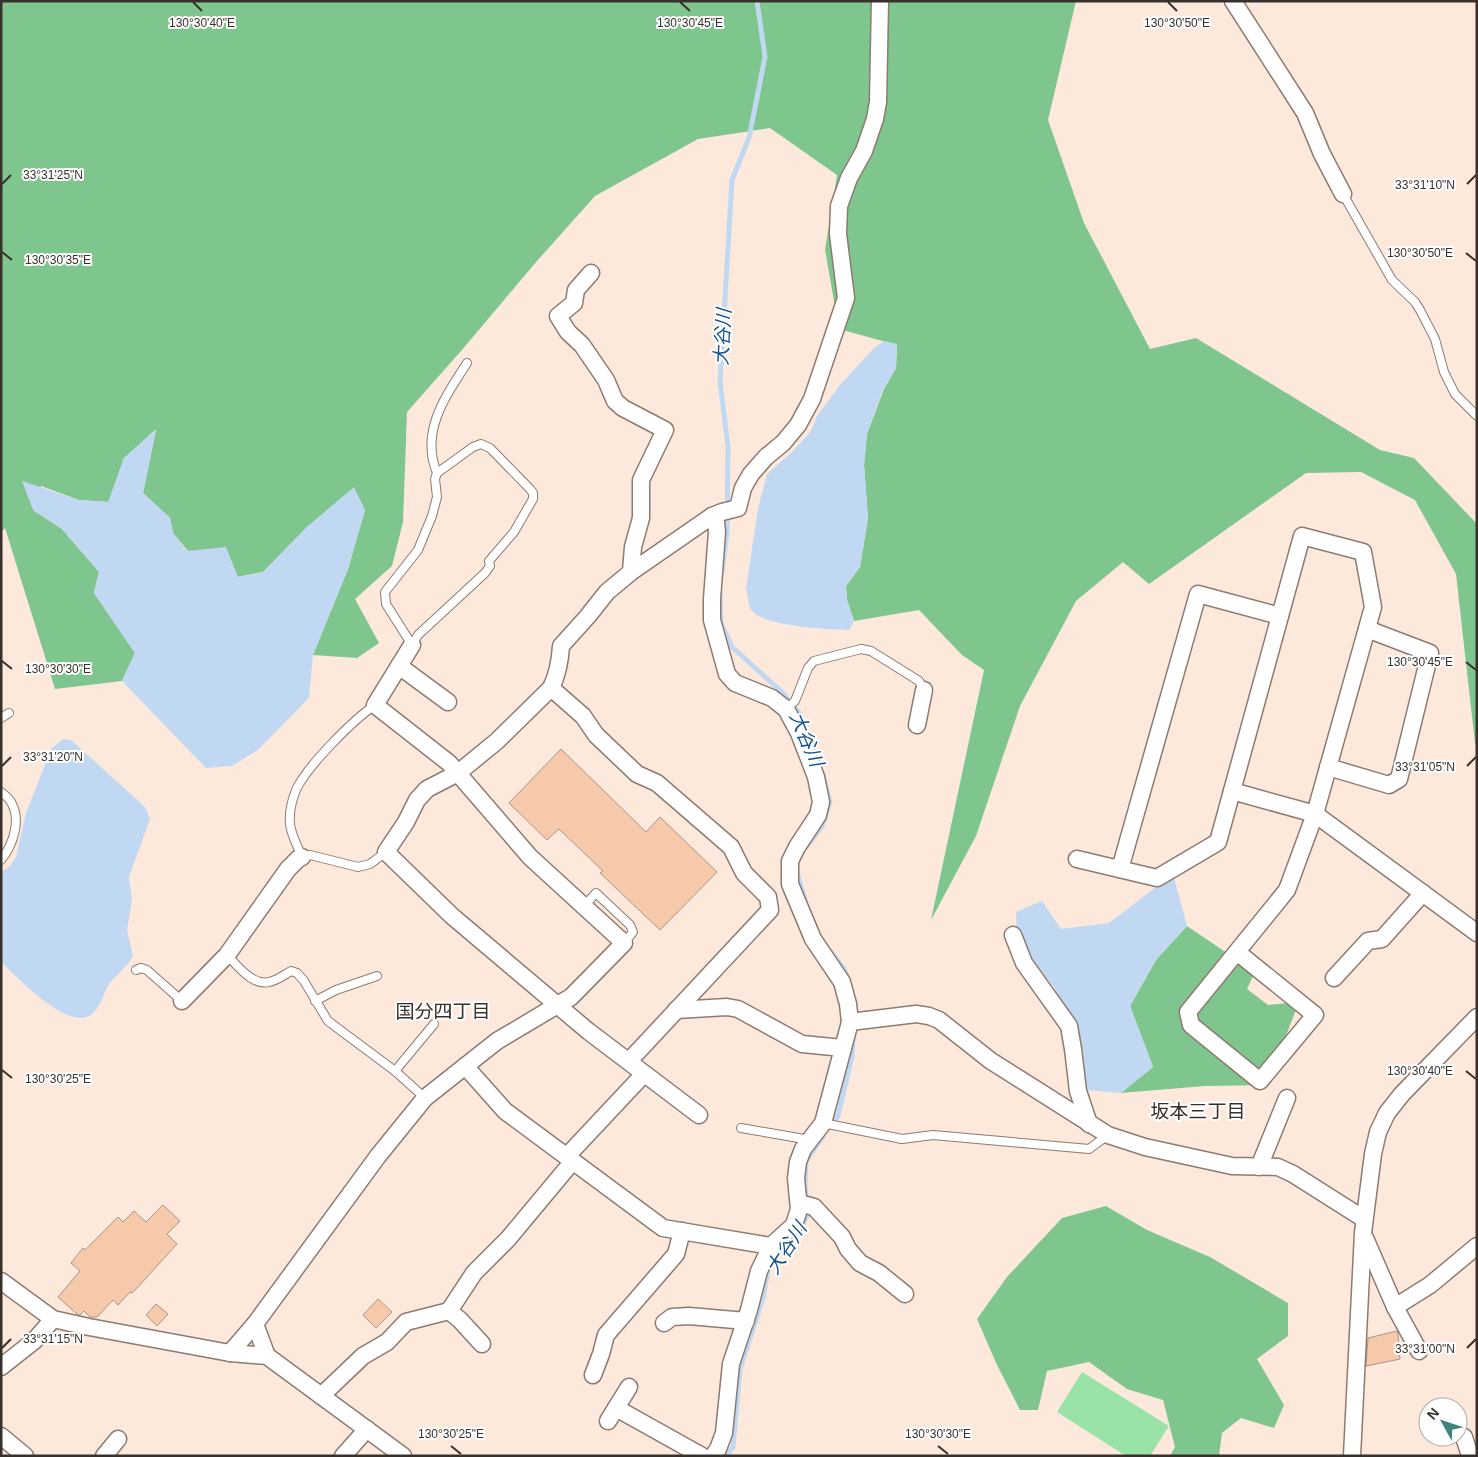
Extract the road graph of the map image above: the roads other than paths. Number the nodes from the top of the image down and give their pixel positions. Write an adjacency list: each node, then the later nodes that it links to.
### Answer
1 (880, 1): 8 (street)
2 (1233, 1): 3 (street)
3 (1343, 194): 6 (lane)
4 (591, 273): 9 (street)
5 (467, 363): 7 (lane)
6 (1477, 416)
7 (437, 473): 12 (lane); 12 (lane)
8 (712, 516): 9 (street); 18 (street)
9 (631, 572): 14 (street)
10 (1280, 616): 11 (street); 24 (street); 32 (street)
11 (1367, 629): 22 (street); 22 (street)
12 (412, 645): 13 (street)
13 (399, 666): 16 (street); 17 (street)
14 (550, 688): 23 (street); 35 (street)
15 (924, 690): 18 (lane); 21 (street)
16 (448, 702)
17 (375, 705): 23 (street); 29 (lane)
18 (786, 708): 33 (street)
19 (10, 713): 20 (lane)
20 (1, 718)
21 (917, 725)
22 (1328, 767): 26 (street)
23 (458, 773): 28 (street); 45 (street)
24 (1232, 791): 26 (street); 32 (street)
25 (1, 792): 27 (lane)
26 (1315, 814): 34 (street); 38 (street)
27 (4, 850): 31 (lane)
28 (386, 852): 29 (lane); 45 (street)
29 (302, 857): 39 (street)
30 (1077, 859): 32 (street)
31 (1, 860)
32 (1120, 869)
33 (790, 884): 35 (street); 48 (street)
34 (1423, 893): 36 (street); 42 (street)
35 (768, 897): 46 (street)
36 (1477, 932)
37 (1013, 935): 59 (street)
38 (1237, 952): 38 (street)
39 (226, 955): 43 (street); 44 (lane)
40 (136, 970): 43 (lane)
41 (377, 976): 44 (lane)
42 (1334, 978)
43 (182, 1001)
44 (315, 1001): 53 (lane)
45 (559, 1005): 51 (street); 52 (street)
46 (676, 1010): 50 (street); 51 (street)
47 (1477, 1017): 66 (street)
48 (850, 1022): 50 (street); 59 (street)
49 (434, 1024): 53 (lane)
50 (843, 1048): 58 (street)
51 (629, 1060): 54 (street)
52 (465, 1066): 55 (street); 63 (street)
53 (395, 1070): 55 (lane)
54 (644, 1074): 57 (street); 63 (street)
55 (426, 1098): 77 (street)
56 (1287, 1098): 64 (street)
57 (699, 1115)
58 (823, 1123): 61 (lane); 62 (street)
59 (1090, 1124): 61 (street)
60 (741, 1128): 62 (lane)
61 (1108, 1135): 64 (street)
62 (810, 1140): 65 (street)
63 (570, 1159): 67 (street); 73 (street)
64 (1259, 1167): 66 (street)
65 (799, 1203): 68 (street); 71 (street)
66 (1363, 1226): 72 (street); 95 (street)
67 (682, 1231): 68 (street); 83 (street)
68 (771, 1246): 75 (street)
69 (1477, 1246): 72 (street)
70 (1, 1280): 74 (street)
71 (905, 1294)
72 (1395, 1307): 79 (street)
73 (449, 1311): 78 (street); 85 (street)
74 (53, 1319): 80 (street); 82 (street)
75 (746, 1321): 76 (street); 94 (street)
76 (664, 1323)
77 (255, 1324): 80 (street); 81 (street)
78 (482, 1344)
79 (1419, 1351)
80 (230, 1353): 81 (street)
81 (267, 1356): 85 (street)
82 (1, 1367)
83 (593, 1375)
84 (629, 1387): 93 (street)
85 (321, 1396): 86 (street)
86 (366, 1429): 91 (street); 92 (street)
87 (1, 1436): 89 (street)
88 (118, 1439): 90 (street)
89 (25, 1456)
90 (104, 1456)
91 (343, 1456)
92 (403, 1456)
93 (702, 1456)
94 (713, 1456)
95 (1352, 1456)

